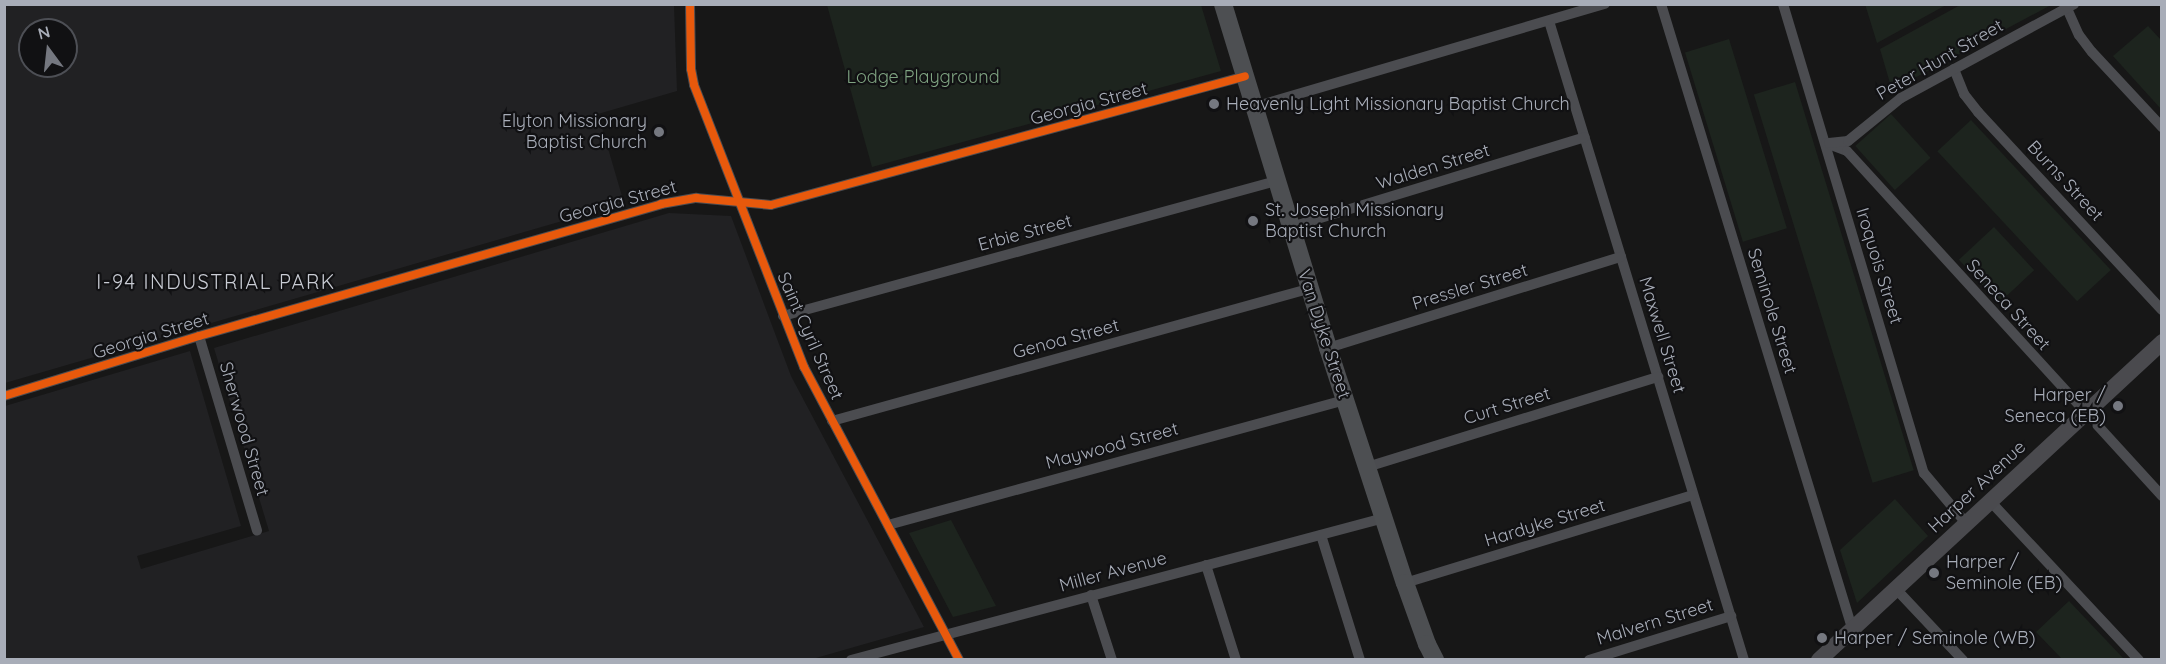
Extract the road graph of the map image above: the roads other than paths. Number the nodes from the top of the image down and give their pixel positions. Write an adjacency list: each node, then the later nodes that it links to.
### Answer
1 (690, 4): 16 (street, Saint Cyril Street)
2 (1223, 4): 10 (main road, Van Dyke Street)
3 (1605, 4): 7 (street)
4 (1661, 4): 44 (street, Seminole Street)
5 (1783, 4): 14 (street, Iroquois Street)
6 (2069, 6): 9 (street, Peter Hunt Street); 12 (street)
7 (1578, 8): 8 (street)
8 (1549, 21): 11 (street); 13 (street, Maxwell Street)
9 (1954, 69): 14 (street, Peter Hunt Street); 20 (street, Burns Street)
10 (1245, 76): 11 (main road, Van Dyke Street); 16 (street, Georgia Street)
11 (1254, 107): 15 (main road, Van Dyke Street)
12 (2162, 127)
13 (1585, 137): 17 (street, Walden Street); 18 (street, Maxwell Street)
14 (1826, 143): 28 (street, Seneca Street); 35 (street, Iroquois Street)
15 (1276, 181): 17 (main road, Van Dyke Street); 21 (street, Erbie Street)
16 (739, 204): 21 (street, Saint Cyril Street); 22 (street, Georgia Street)
17 (1291, 227): 19 (main road, Van Dyke Street)
18 (1621, 257): 24 (street, Pressler Street); 25 (street, Maxwell Street)
19 (1310, 290): 24 (main road, Van Dyke Street); 29 (street, Genoa Street)
20 (2162, 310)
21 (783, 316): 29 (street, Saint Cyril Street)
22 (199, 336): 26 (street, Georgia Street); 37 (street, Sherwood Street)
23 (2162, 342): 28 (street, Harper Avenue)
24 (1328, 348): 27 (main road, Van Dyke Street)
25 (1658, 377): 30 (street, Curt Street); 31 (street, Maxwell Street)
26 (4, 396)
27 (1345, 400): 30 (main road, Van Dyke Street); 36 (street, Maywood Street)
28 (2085, 414): 32 (street, Seneca Street); 33 (street, Harper Avenue)
29 (832, 421): 36 (street, Saint Cyril Street)
30 (1367, 467): 34 (main road, Van Dyke Street)
31 (1694, 495): 40 (street, Hardyke Street); 43 (street, Maxwell Street)
32 (2162, 496)
33 (1990, 501): 35 (street, Harper Avenue); 56 (street)
34 (1383, 518): 38 (street, Miller Avenue); 40 (main road, Van Dyke Street)
35 (1966, 523): 41 (street, Harper Avenue)
36 (888, 525): 45 (street, Saint Cyril Street)
37 (257, 531)
38 (1321, 534): 39 (street, Miller Avenue); 50 (street)
39 (1206, 565): 42 (street, Miller Avenue); 49 (street)
40 (1406, 583): 51 (main road, Van Dyke Street)
41 (1896, 588): 44 (street, Harper Avenue); 55 (street)
42 (1091, 595): 45 (street, Miller Avenue); 48 (street)
43 (1731, 616): 52 (street, Malvern Street); 53 (street, Maxwell Street)
44 (1852, 628): 54 (street, Harper Avenue)
45 (946, 633): 46 (street, Miller Avenue); 47 (street, Saint Cyril Street)
46 (851, 660)
47 (959, 660)
48 (1112, 660)
49 (1236, 660)
50 (1360, 660)
51 (1436, 660)
52 (1589, 660)
53 (1744, 660)
54 (1819, 660)
55 (1963, 660)
56 (2139, 660)

